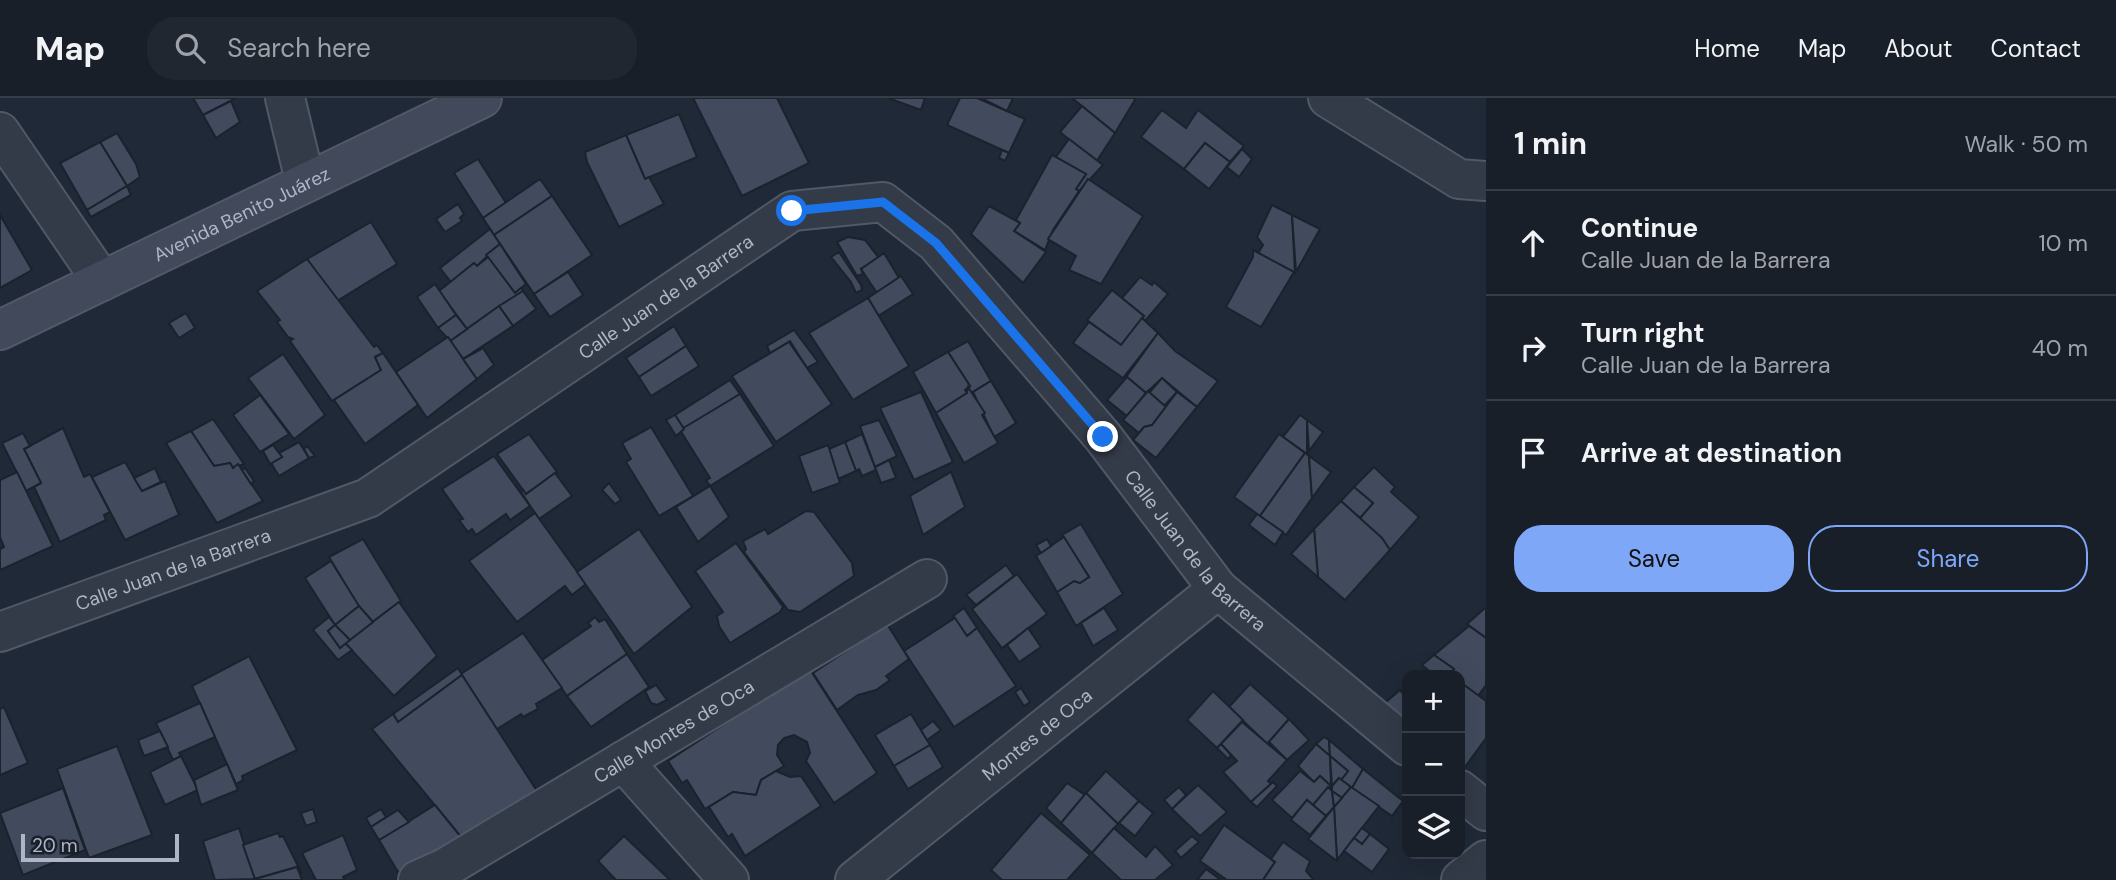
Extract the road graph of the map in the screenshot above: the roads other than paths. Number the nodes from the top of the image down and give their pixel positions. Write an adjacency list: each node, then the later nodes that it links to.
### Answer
1 (285, 98): 5 (street)
2 (482, 98): 5 (street, Avenida Benito Juárez)
3 (1328, 98): 6 (street)
4 (0, 132): 7 (street)
5 (305, 181): 7 (street, Avenida Benito Juárez)
6 (1486, 181)
7 (102, 281): 8 (street, Avenida Benito Juárez)
8 (0, 330)
9 (927, 579): 13 (street, Calle Montes de Oca)
10 (1217, 589): 11 (street, Calle Juan de la Barrera); 12 (street, Calle Juan de la Barrera); 19 (street, Montes de Oca)
11 (0, 632)
12 (1402, 742)
13 (623, 761): 17 (street, Calle Montes de Oca); 18 (street)
14 (1465, 794): 15 (street)
15 (1486, 811)
16 (1486, 860): 20 (street)
17 (418, 880)
18 (729, 880)
19 (855, 880)
20 (1461, 880)

